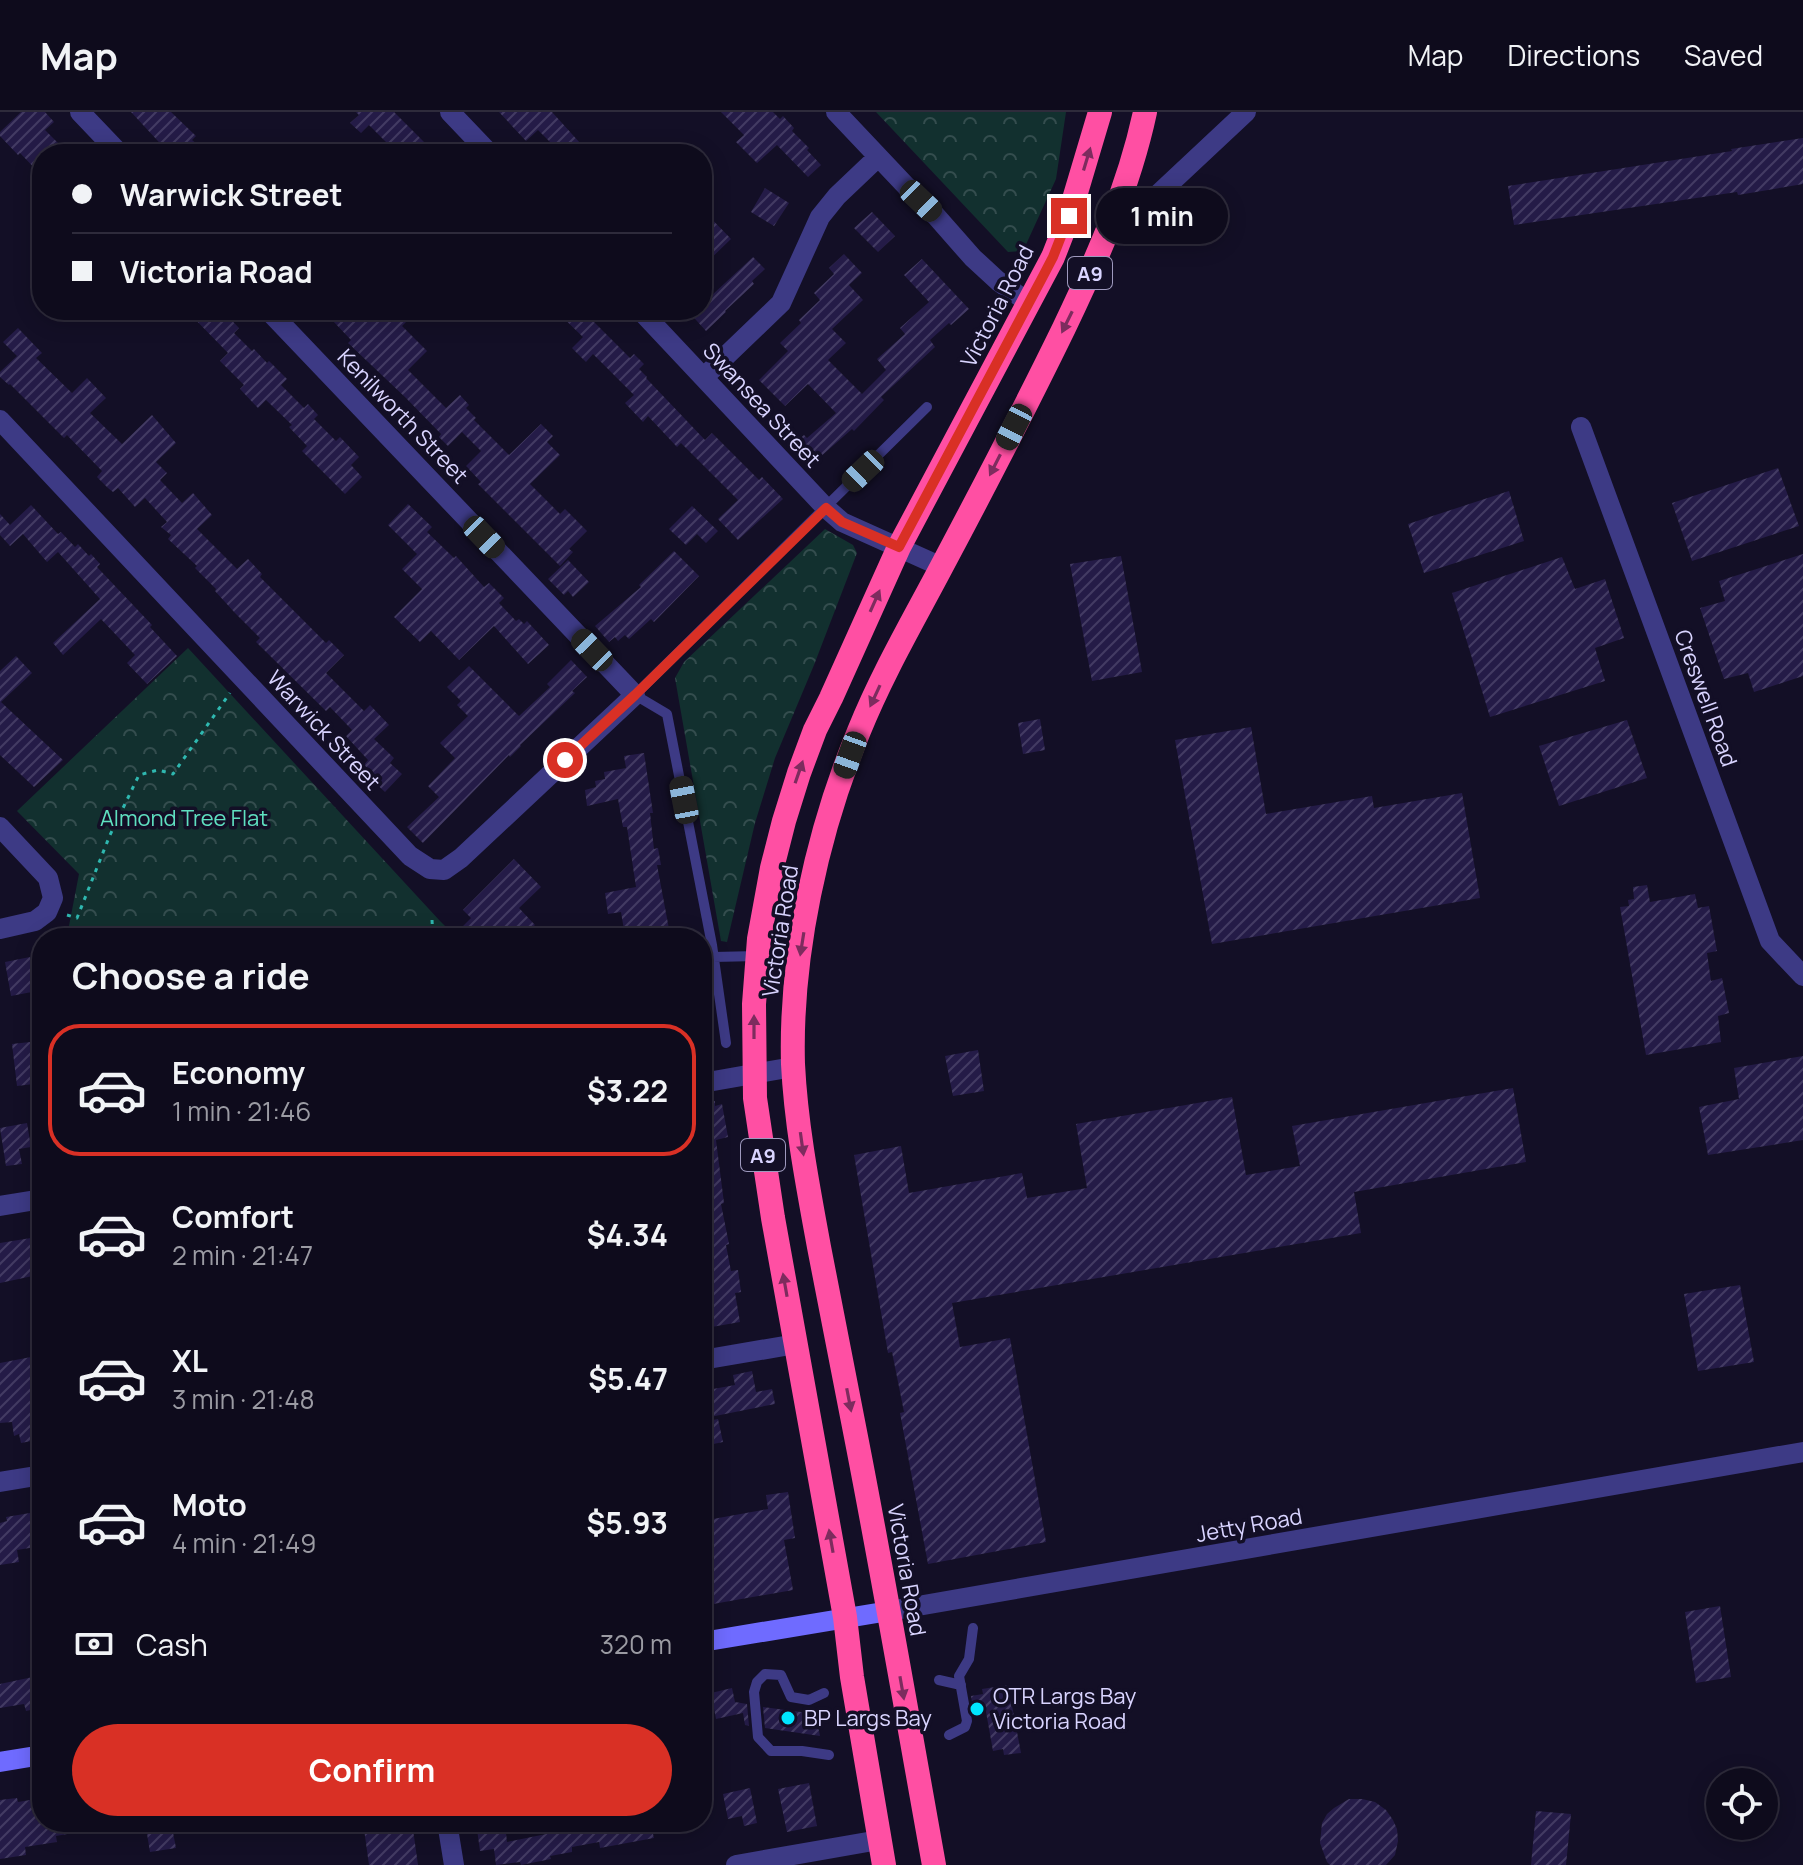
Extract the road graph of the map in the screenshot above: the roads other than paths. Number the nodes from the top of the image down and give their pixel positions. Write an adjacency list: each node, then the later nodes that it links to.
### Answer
1 (80, 112): 7 (street)
2 (450, 112): 8 (street)
3 (836, 112): 9 (street)
4 (1100, 112): 11 (highway, Victoria Road / A9, one-way to 4)
5 (1145, 112): 10 (highway, Victoria Road / A9)
6 (1246, 112): 10 (street)
7 (110, 144)
8 (480, 144)
9 (878, 157): 11 (street); 14 (street)
10 (1107, 231): 20 (highway, Victoria Road / A9, one-way to 20)
11 (1029, 303): 19 (highway, Victoria Road / A9)
12 (278, 320): 21 (street, Kenilworth Street)
13 (650, 320): 14 (street, Swansea Street)
14 (704, 377): 18 (street, Swansea Street)
15 (927, 407): 18 (lane)
16 (0, 420): 21 (street, Warwick Street)
17 (1581, 427): 28 (street, Creswell Road)
18 (826, 508): 19 (street, Swansea Street); 21 (lane)
19 (899, 547): 20 (street, Swansea Street); 26 (highway, Victoria Road / A9, one-way to 19)
20 (942, 567): 30 (highway, Victoria Road / A9, one-way to 30)
21 (635, 695): 23 (lane)
22 (0, 827): 24 (street)
23 (708, 928)
24 (0, 929)
25 (712, 952): 27 (lane)
26 (758, 956): 27 (lane); 31 (highway, Victoria Road / A9, one-way to 26)
27 (713, 957): 29 (lane)
28 (1803, 976)
29 (726, 1043)
30 (793, 1067): 31 (street); 40 (highway, Victoria Road / A9, one-way to 40)
31 (754, 1073): 32 (street); 35 (highway, Victoria Road / A9, one-way to 31)
32 (712, 1081)
33 (32, 1201): 34 (street)
34 (0, 1206)
35 (796, 1344): 36 (street); 41 (highway, Victoria Road / A9, one-way to 35)
36 (712, 1358)
37 (1803, 1452): 40 (street, Jetty Road)
38 (32, 1477): 39 (street)
39 (0, 1482)
40 (889, 1611): 41 (street, Jetty Road); 56 (highway, Victoria Road / A9, one-way to 56)
41 (845, 1617): 43 (street, Jetty Road); 52 (highway, Victoria Road / A9)
42 (973, 1628): 45 (lane)
43 (712, 1640)
44 (939, 1680): 45 (lane)
45 (961, 1685): 47 (lane)
46 (824, 1693): 48 (lane)
47 (949, 1735)
48 (829, 1755)
49 (32, 1757): 50 (street)
50 (0, 1762)
51 (449, 1832): 53 (street)
52 (879, 1840): 54 (street); 55 (highway, Victoria Road / A9)
53 (454, 1865)
54 (736, 1865)
55 (884, 1865)
56 (934, 1865)

